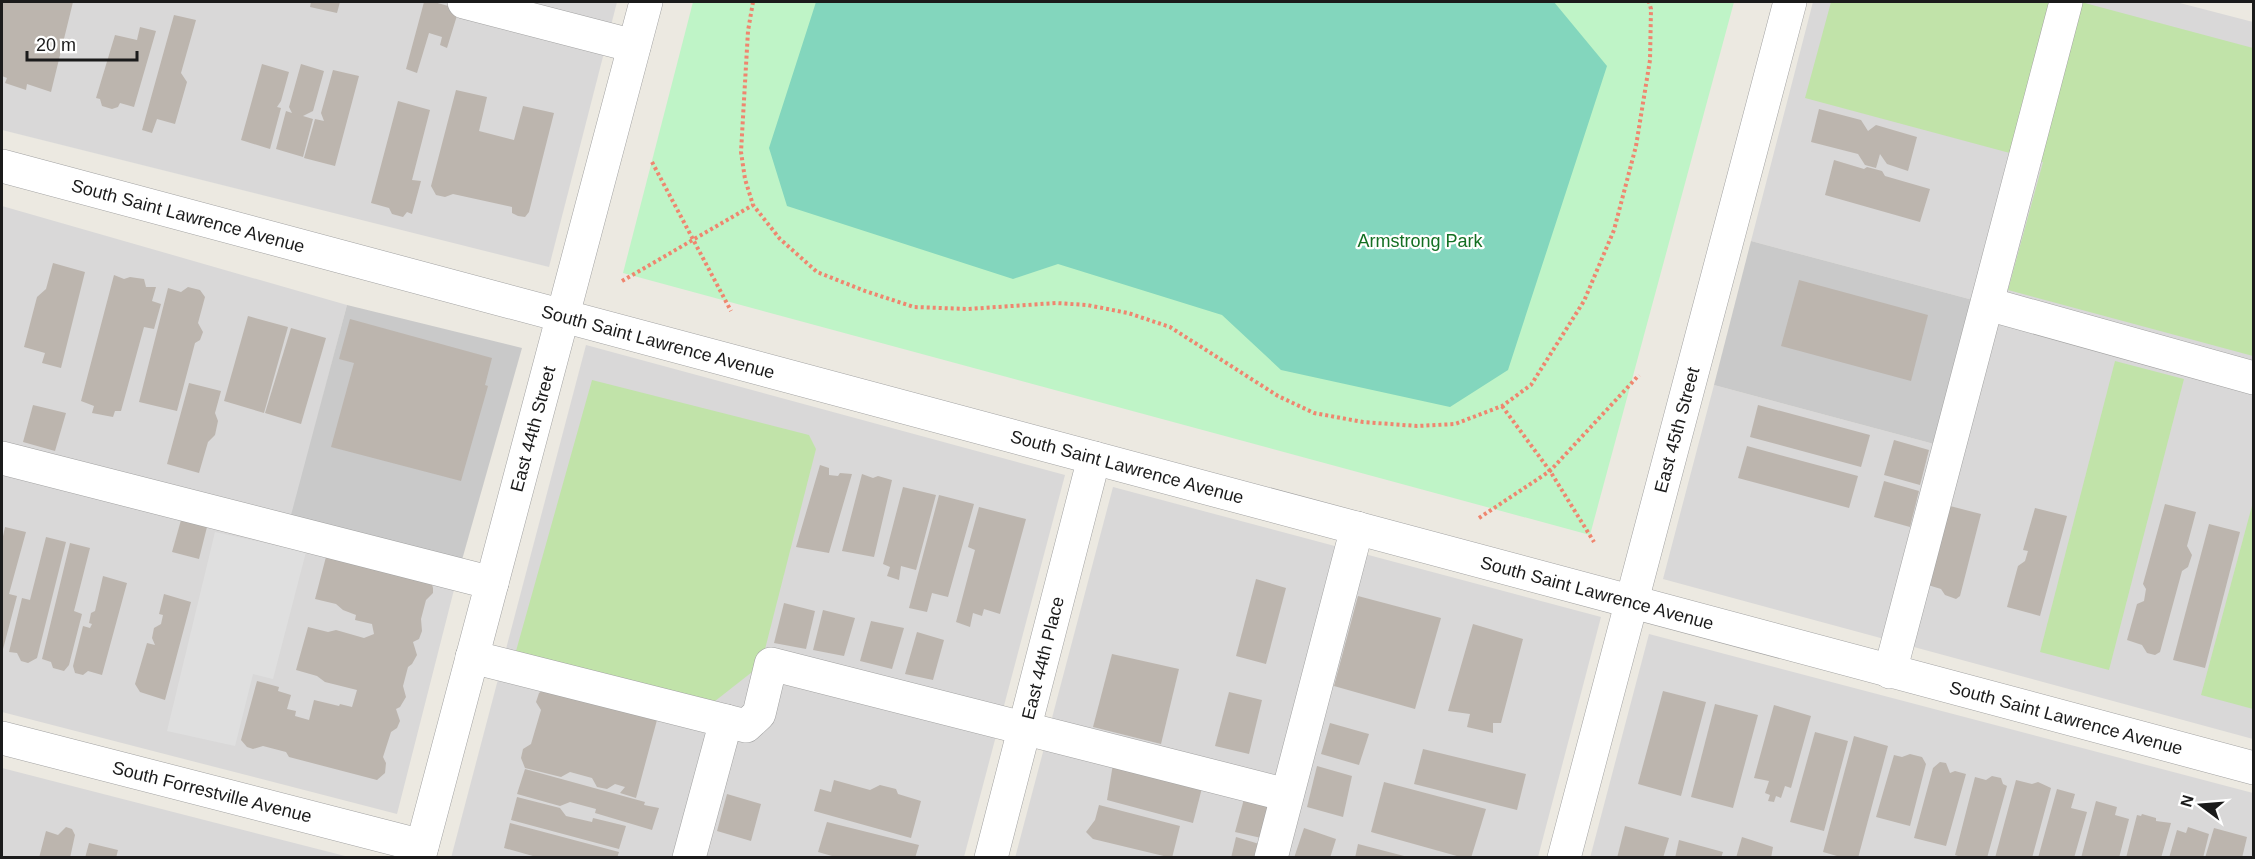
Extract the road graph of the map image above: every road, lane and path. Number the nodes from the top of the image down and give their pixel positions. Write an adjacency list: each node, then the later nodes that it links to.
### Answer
1 (464, 2): 7 (street)
2 (646, 2): 7 (street, East 44th Street)
3 (753, 2): 10 (path)
4 (1649, 2): 18 (path)
5 (1790, 2): 26 (street, East 45th Street)
6 (2066, 2): 13 (street)
7 (634, 46): 15 (street, East 44th Street)
8 (652, 162): 11 (path)
9 (2, 166): 15 (street, South Saint Lawrence Avenue)
10 (753, 206): 11 (path); 18 (path)
11 (693, 240): 12 (path); 14 (path)
12 (622, 281)
13 (1988, 304): 17 (street); 28 (street)
14 (731, 311)
15 (563, 316): 20 (street, South Saint Lawrence Avenue); 25 (street, East 44th Street)
16 (1639, 375): 21 (path)
17 (2253, 378)
18 (1502, 406): 21 (path)
19 (2, 458): 25 (street)
20 (1094, 458): 23 (street, South Saint Lawrence Avenue); 30 (street, East 44th Place)
21 (1550, 471): 22 (path); 24 (path)
22 (1479, 518)
23 (1357, 528): 26 (street, South Saint Lawrence Avenue); 33 (street)
24 (1594, 542)
25 (492, 582): 27 (street, East 44th Street)
26 (1632, 602): 28 (street, South Saint Lawrence Avenue); 38 (street, East 45th Street)
27 (472, 657): 29 (street); 34 (street, East 44th Street)
28 (1890, 672): 32 (street, South Saint Lawrence Avenue)
29 (726, 721): 30 (street); 35 (street)
30 (1024, 728): 33 (street); 36 (street, East 44th Place)
31 (2, 738): 34 (street, South Forrestville Avenue)
32 (2253, 768)
33 (1287, 795): 37 (street)
34 (421, 852)
35 (689, 858)
36 (991, 858)
37 (1271, 858)
38 (1564, 858)

